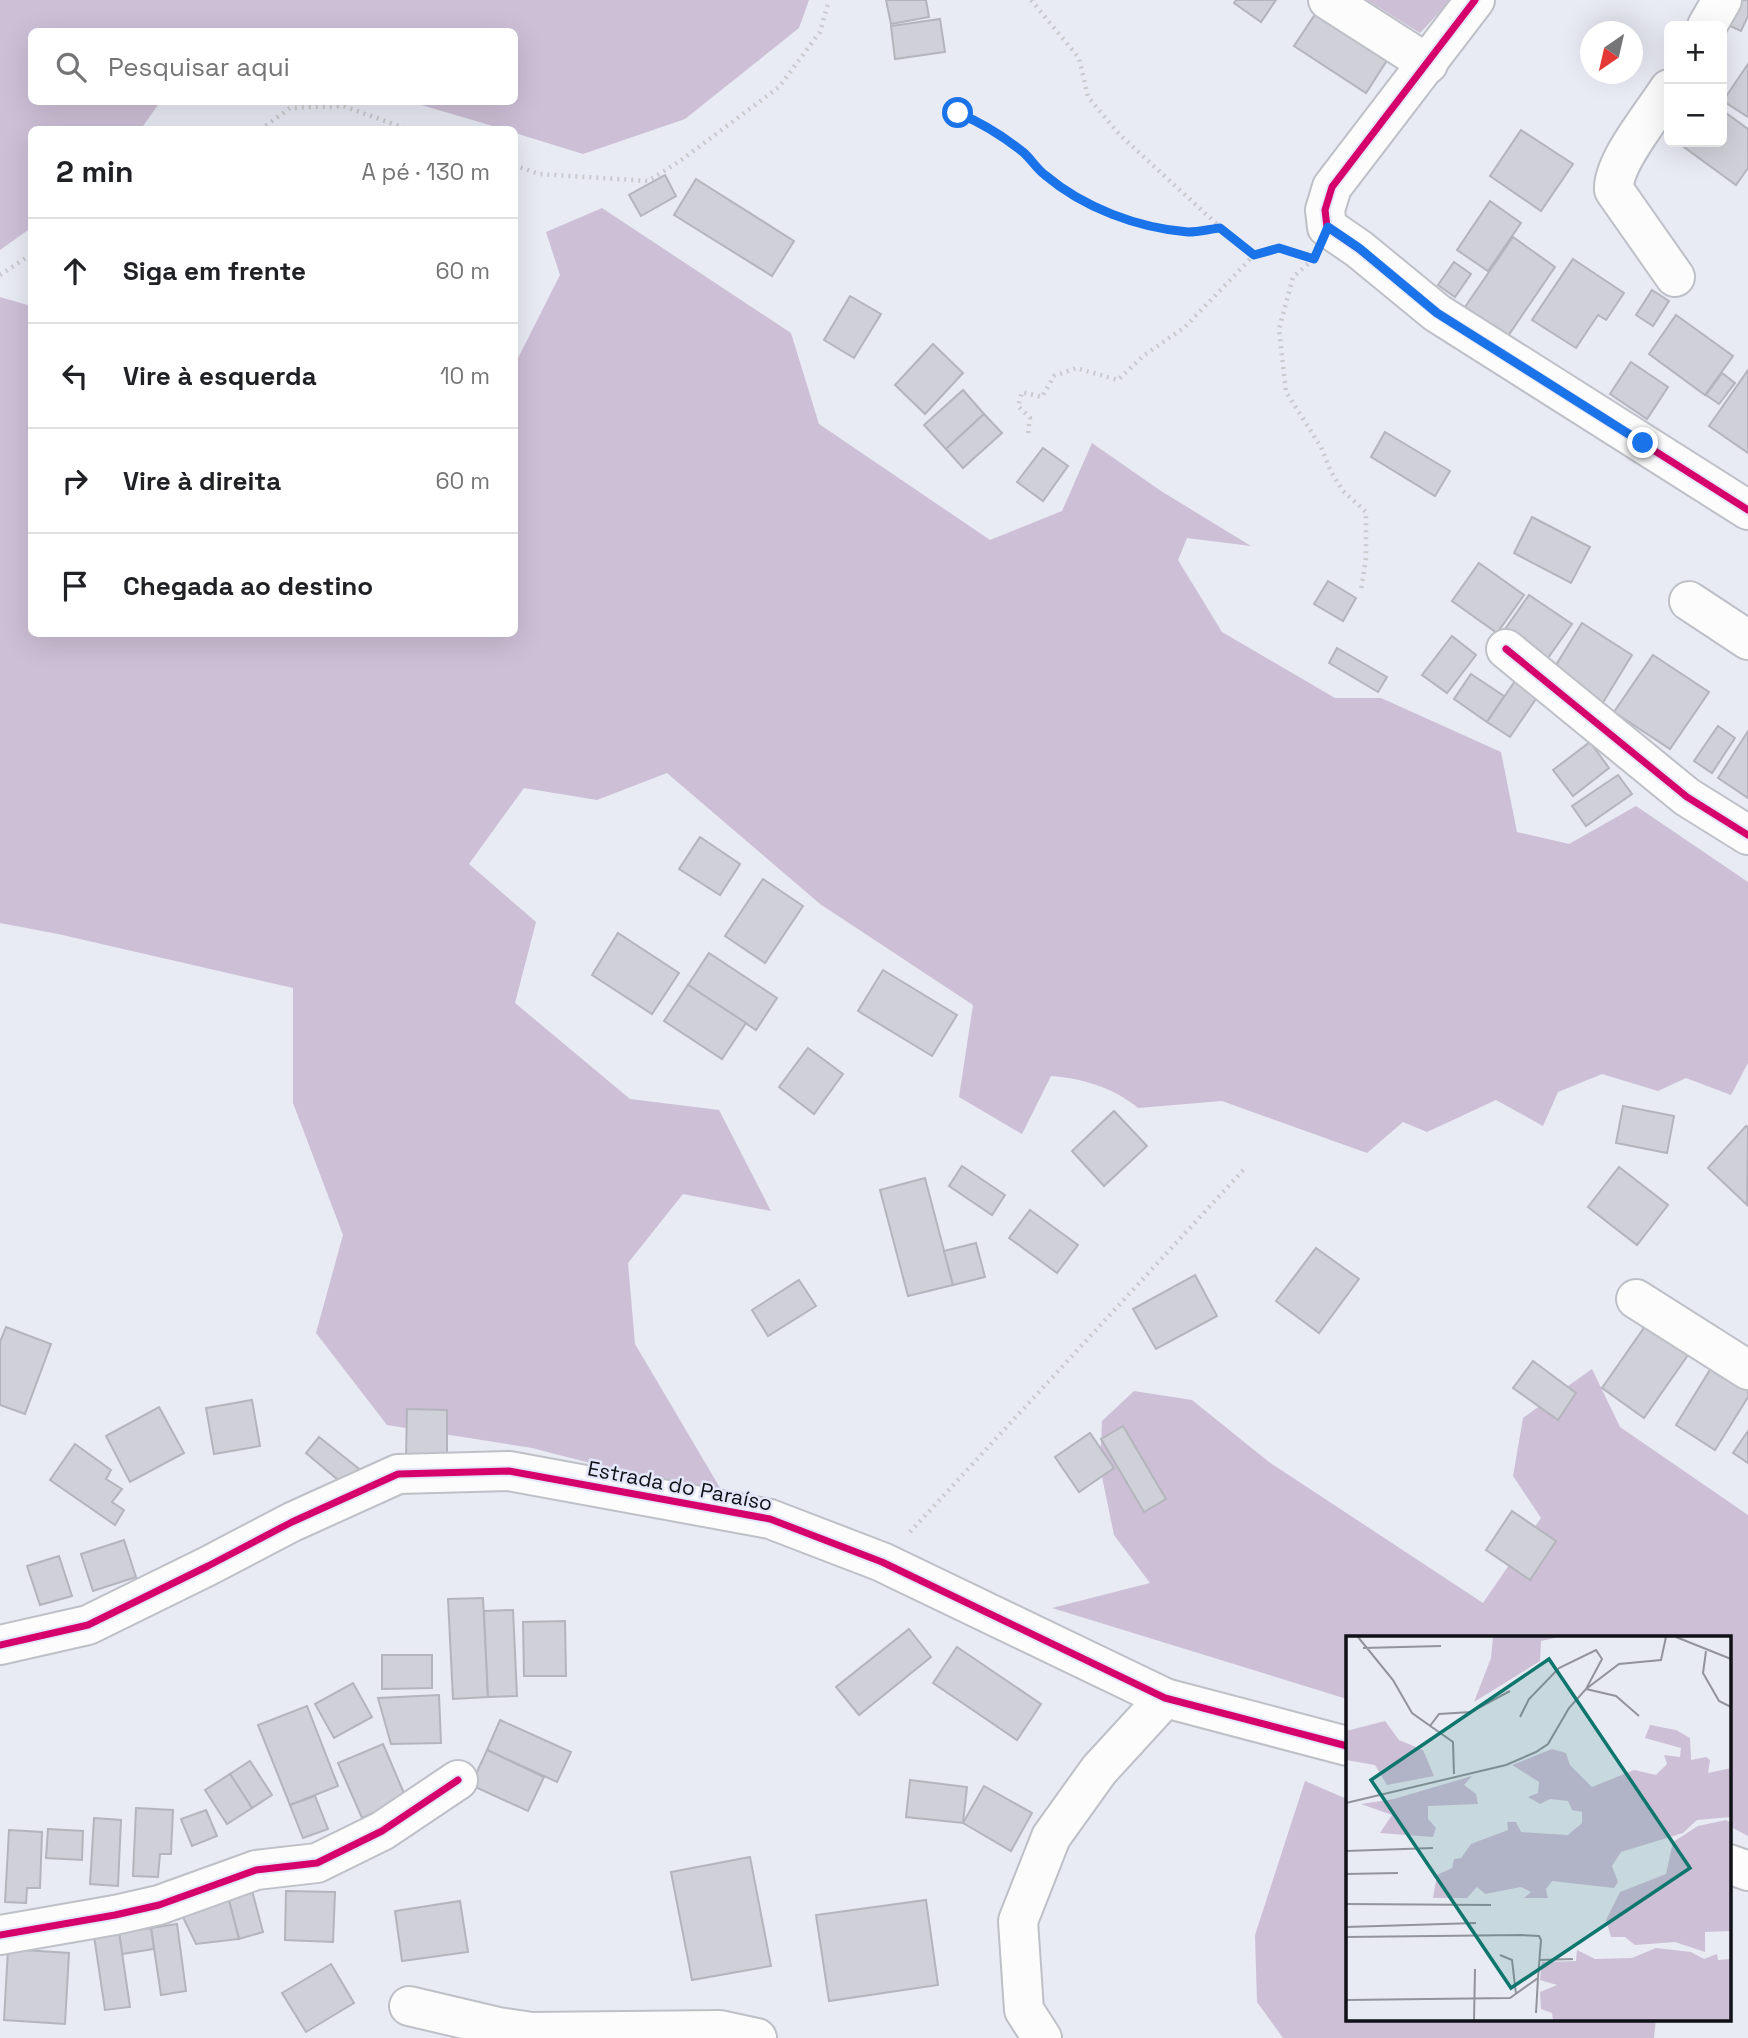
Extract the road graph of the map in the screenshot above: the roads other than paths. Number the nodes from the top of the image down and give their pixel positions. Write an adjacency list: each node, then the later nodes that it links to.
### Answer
1 (1328, 0): 5 (street)
2 (1475, 0): 5 (street)
3 (1722, 0): 4 (street)
4 (1710, 21)
5 (1428, 64): 8 (street)
6 (1664, 97): 7 (street)
7 (1675, 277)
8 (1748, 510)
9 (1689, 601): 10 (street)
10 (1748, 640)
11 (1506, 649): 12 (street)
12 (1748, 835)
13 (1636, 1298): 14 (street)
14 (1748, 1370)
15 (0, 1645): 16 (street, Estrada do Paraíso)
16 (1165, 1698): 17 (street, Estrada do Paraíso); 24 (street)
17 (1346, 1746)
18 (458, 1780): 21 (street)
19 (1730, 1864): 20 (street)
20 (1748, 1871)
21 (0, 1935)
22 (409, 2006): 23 (street)
23 (757, 2038)
24 (1042, 2038)

